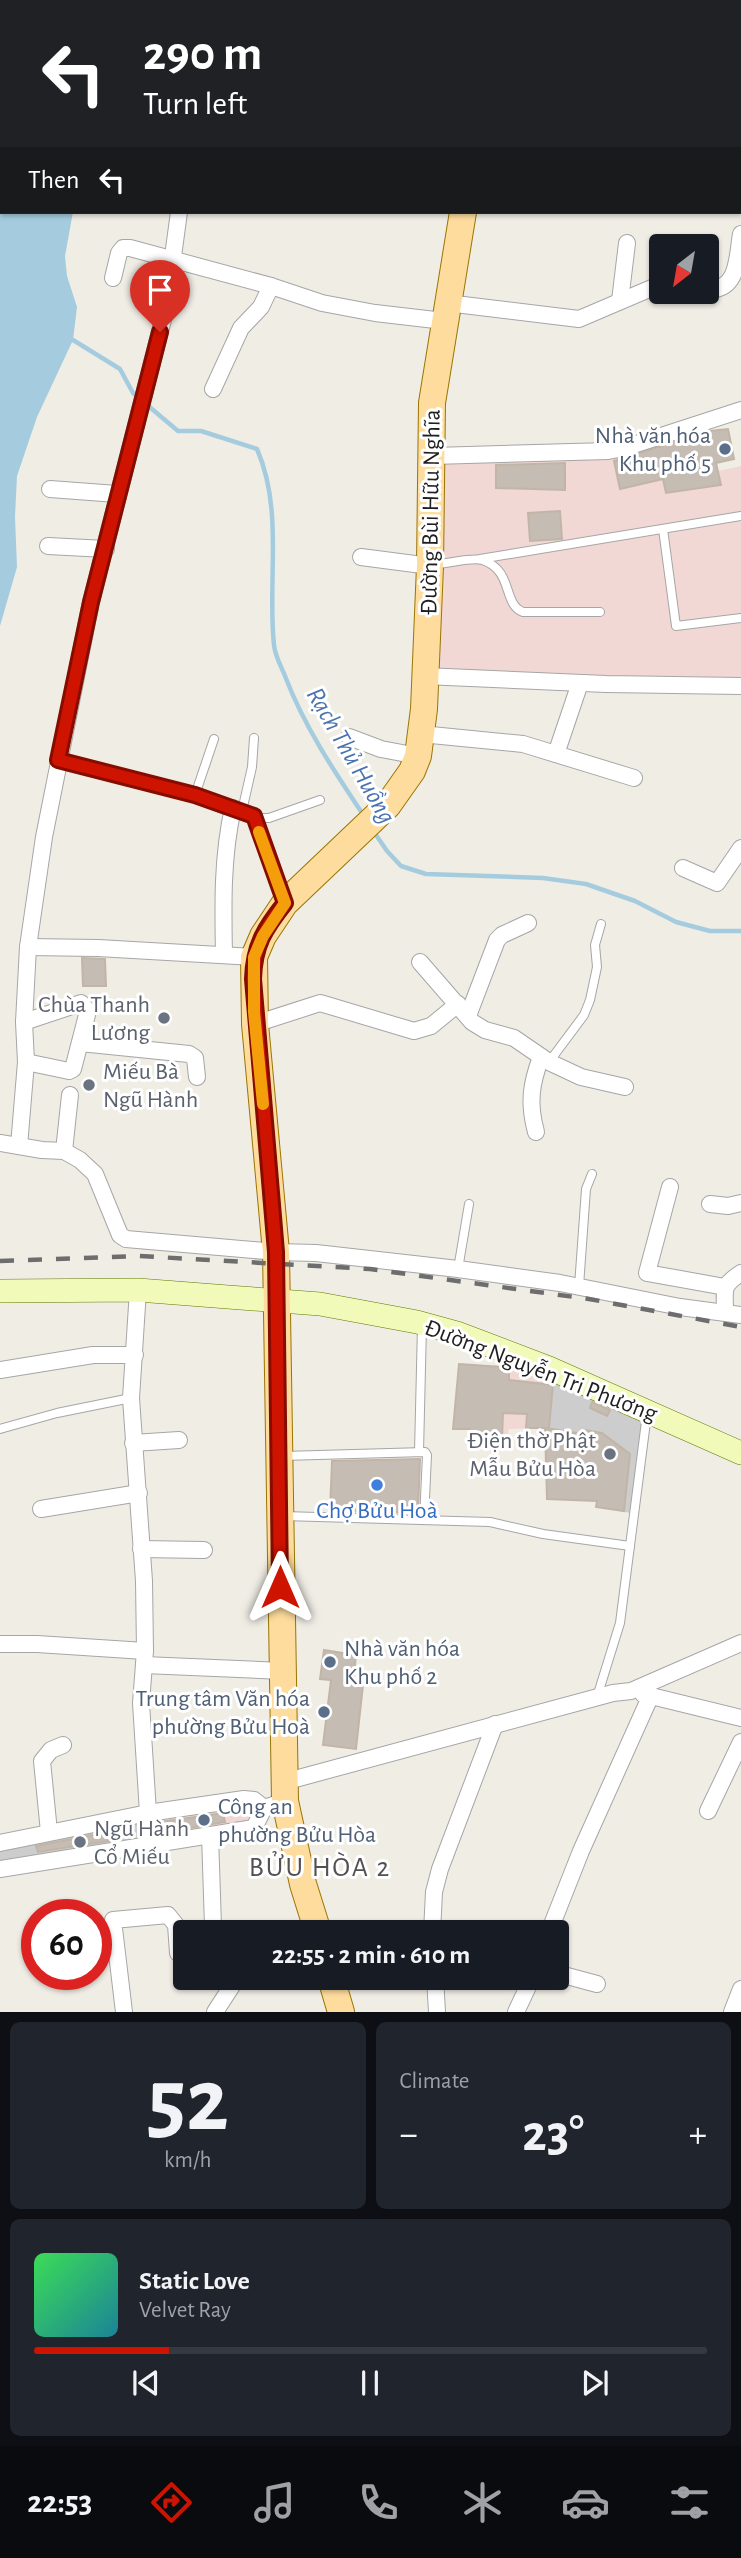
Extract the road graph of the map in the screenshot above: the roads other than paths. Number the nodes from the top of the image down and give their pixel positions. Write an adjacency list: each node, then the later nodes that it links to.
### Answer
1 (178, 214): 5 (street)
2 (457, 214): 11 (main road, Đường Bùi Hữu Nghĩa)
3 (741, 233): 8 (street)
4 (627, 243): 10 (street)
5 (174, 259): 6 (street); 7 (street); 16 (street)
6 (113, 278)
7 (271, 286): 11 (street); 12 (street)
8 (719, 288)
9 (649, 289): 10 (street)
10 (620, 301): 11 (street)
11 (445, 312): 14 (main road, Đường Bùi Hữu Nghĩa)
12 (214, 389)
13 (741, 410): 14 (street)
14 (433, 456): 23 (main road, Đường Bùi Hữu Nghĩa)
15 (50, 489): 16 (street)
16 (117, 494): 20 (street)
17 (741, 516): 18 (lane)
18 (663, 529): 22 (lane); 25 (lane)
19 (48, 545): 20 (street)
20 (106, 550): 34 (street)
21 (361, 557): 23 (street)
22 (480, 559): 23 (lane); 24 (lane)
23 (430, 566): 26 (main road, Đường Bùi Hữu Nghĩa)
24 (600, 612)
25 (741, 618)
26 (424, 676): 27 (street); 32 (main road, Đường Bùi Hữu Nghĩa)
27 (580, 683): 28 (street); 33 (street)
28 (741, 686)
29 (349, 737): 32 (street)
30 (254, 738): 38 (lane)
31 (214, 739): 36 (lane)
32 (419, 745): 33 (street); 42 (main road, Đường Bùi Hữu Nghĩa)
33 (556, 754): 35 (street)
34 (58, 760): 36 (lane); 45 (street)
35 (634, 778)
36 (195, 795): 38 (lane)
37 (320, 800): 39 (lane)
38 (238, 810): 39 (lane); 46 (street)
39 (254, 816): 42 (lane)
40 (741, 848): 41 (street)
41 (683, 869)
42 (285, 903): 47 (main road)
43 (528, 923): 49 (street)
44 (601, 924): 53 (lane)
45 (28, 947): 46 (street); 50 (street)
46 (224, 955): 47 (street)
47 (254, 957): 51 (main road)
48 (420, 962): 49 (street)
49 (463, 1010): 51 (street); 53 (street)
50 (24, 1022): 52 (street); 54 (street)
51 (255, 1024): 67 (main road)
52 (80, 1043): 54 (street); 55 (street)
53 (545, 1059): 56 (street); 58 (street)
54 (26, 1062): 60 (street)
55 (197, 1077)
56 (625, 1087)
57 (71, 1095): 61 (street)
58 (536, 1132)
59 (0, 1143): 60 (street)
60 (19, 1146): 61 (street)
61 (64, 1151): 67 (street)
62 (592, 1174): 70 (lane)
63 (670, 1187): 71 (street)
64 (741, 1203): 66 (street)
65 (469, 1204): 68 (lane)
66 (709, 1204)
67 (276, 1252): 68 (street); 74 (main road)
68 (458, 1269): 70 (street)
69 (741, 1273): 71 (street)
70 (579, 1286): 75 (street)
71 (725, 1287): 75 (street)
72 (138, 1290): 73 (main road, Đường Nguyễn Tri Phương); 74 (main road, Đường Nguyễn Tri Phương); 77 (street)
73 (0, 1291)
74 (276, 1300): 76 (main road, Đường Nguyễn Tri Phương); 86 (main road)
75 (733, 1313)
76 (422, 1323): 80 (main road, Đường Nguyễn Tri Phương); 84 (lane)
77 (135, 1355): 78 (street); 79 (street)
78 (0, 1370)
79 (131, 1398): 81 (lane); 83 (street)
80 (648, 1410): 85 (main road, Đường Nguyễn Tri Phương); 91 (lane)
81 (0, 1429)
82 (180, 1440): 83 (street)
83 (133, 1443): 87 (street)
84 (419, 1452): 86 (lane); 90 (lane)
85 (741, 1453)
86 (280, 1456): 89 (main road)
87 (139, 1493): 88 (street); 92 (street)
88 (41, 1509)
89 (280, 1516): 90 (lane); 97 (main road)
90 (424, 1520): 91 (lane)
91 (630, 1546): 100 (lane)
92 (141, 1549): 93 (street); 96 (street)
93 (204, 1550)
94 (741, 1643): 98 (street)
95 (0, 1644): 96 (street)
96 (144, 1658): 97 (street); 107 (street)
97 (283, 1671): 105 (main road)
98 (631, 1691): 99 (street); 100 (street)
99 (652, 1695): 101 (street); 116 (street)
100 (597, 1697): 102 (street)
101 (741, 1718)
102 (495, 1724): 105 (street); 115 (street)
103 (741, 1742): 106 (street)
104 (63, 1745): 108 (street)
105 (278, 1797): 107 (street); 109 (street); 114 (main road)
106 (708, 1811)
107 (148, 1813): 108 (street); 111 (street)
108 (49, 1832): 110 (street)
109 (210, 1835): 111 (street); 113 (street)
110 (0, 1843)
111 (150, 1844): 112 (street)
112 (0, 1869)
113 (213, 1920)
114 (314, 1920)
115 (433, 1920)
116 (554, 1920)
117 (173, 1921): 125 (street)
118 (569, 1976): 119 (street)
119 (597, 1984)
120 (741, 1989): 130 (street)
121 (229, 1990): 126 (street)
122 (335, 1990): 127 (main road)
123 (436, 1990): 128 (street)
124 (526, 1990): 129 (street)
125 (124, 2012)
126 (215, 2012)
127 (341, 2012)
128 (437, 2012)
129 (516, 2012)
130 (732, 2012)

